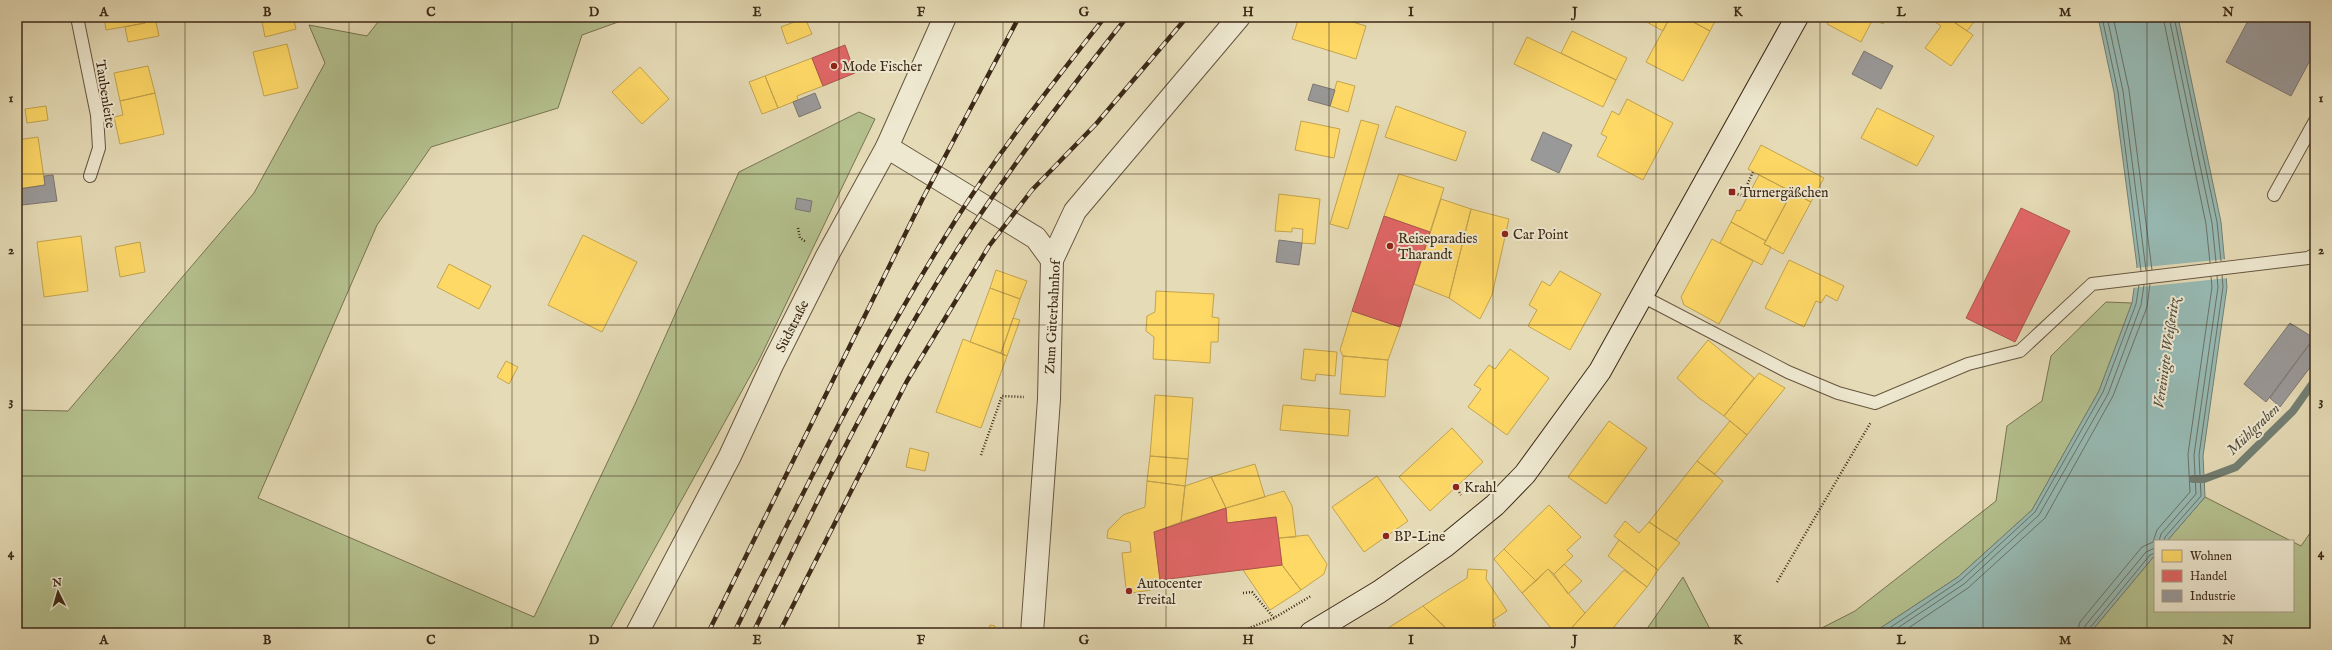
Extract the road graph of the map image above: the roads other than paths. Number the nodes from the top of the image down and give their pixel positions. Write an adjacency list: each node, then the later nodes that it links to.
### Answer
1 (77, 17): 7 (lane, Taubenleite)
2 (945, 17): 6 (street, Südstraße)
3 (1239, 17): 10 (street, Zum Güterbahnhof)
4 (1797, 17): 11 (street)
5 (2315, 121): 8 (lane)
6 (886, 147): 10 (street); 12 (street, Südstraße)
7 (90, 176)
8 (2274, 195)
9 (2315, 254): 11 (lane)
10 (1052, 260): 13 (street, Zum Güterbahnhof)
11 (1642, 296): 14 (street)
12 (637, 633)
13 (1032, 633)
14 (1311, 633)

